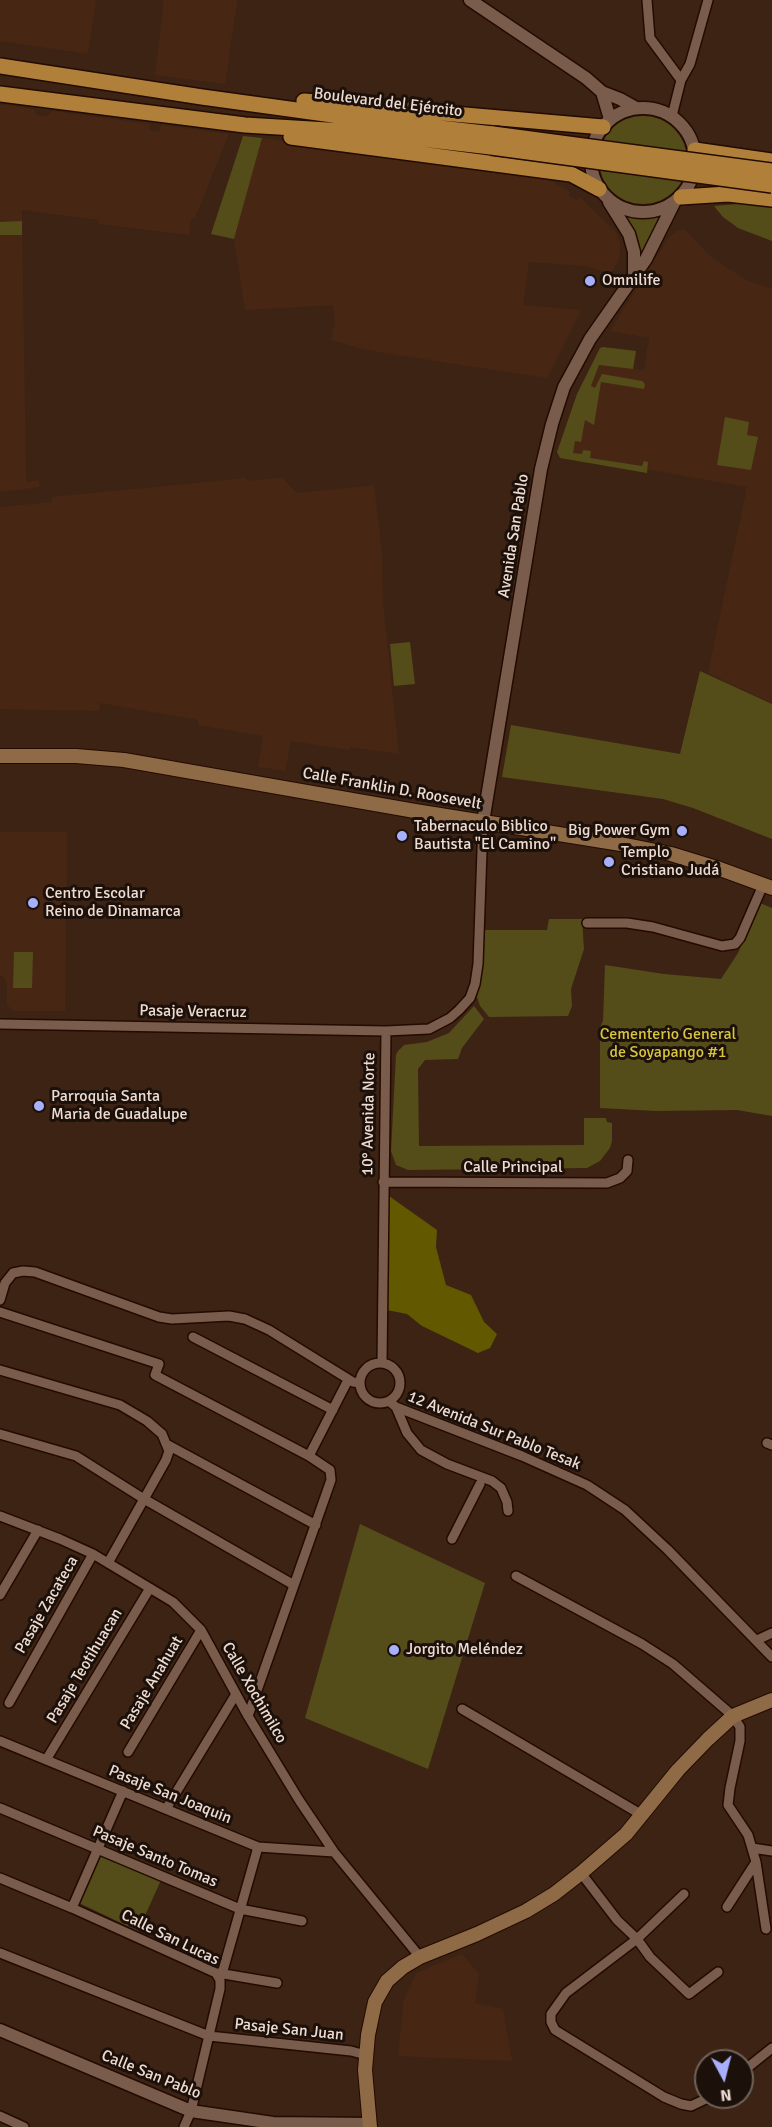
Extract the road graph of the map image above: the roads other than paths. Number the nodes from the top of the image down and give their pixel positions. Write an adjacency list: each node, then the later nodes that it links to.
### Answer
1 (470, 0): 6 (street)
2 (646, 0): 5 (street)
3 (708, 0): 5 (street)
4 (0, 66): 8 (highway, Boulevard del Ejército)
5 (681, 80): 10 (street)
6 (602, 92): 9 (street); 11 (street)
7 (0, 94): 12 (highway, Boulevard del Ejército)
8 (202, 97): 11 (highway); 13 (highway, Boulevard del Ejército)
9 (636, 108): 10 (street); 11 (street)
10 (672, 116): 14 (street)
11 (606, 123): 18 (street)
12 (245, 124): 13 (highway, Boulevard del Ejército); 18 (highway)
13 (492, 141): 16 (highway, Boulevard del Ejército, bridge); 17 (highway, Boulevard del Ejército, bridge)
14 (695, 150): 15 (highway); 20 (street)
15 (772, 161)
16 (772, 171)
17 (772, 185)
18 (603, 193): 20 (street); 21 (street)
19 (772, 199): 20 (highway)
20 (678, 200): 21 (street, Avenida San Pablo)
21 (634, 276): 23 (street, Avenida San Pablo)
22 (0, 756): 23 (main road, Calle Franklin D. Roosevelt)
23 (483, 822): 24 (main road, Calle Franklin D. Roosevelt); 27 (street, 10° Avenida Norte)
24 (767, 886): 25 (street)
25 (587, 923)
26 (0, 1024): 27 (street, Pasaje Veracruz)
27 (386, 1031): 29 (street, 10° Avenida Norte)
28 (628, 1160): 29 (street, Calle Principal)
29 (383, 1182): 33 (street, 10° Avenida Norte)
30 (0, 1300): 35 (street)
31 (0, 1312): 41 (street)
32 (193, 1337): 38 (street)
33 (382, 1363): 36 (street); 37 (street)
34 (0, 1370): 40 (street)
35 (348, 1380): 36 (street); 38 (street)
36 (360, 1383): 37 (street)
37 (393, 1404): 44 (street); 57 (street, 12 Avenida Sur Pablo Tesak)
38 (333, 1410): 41 (street)
39 (0, 1434): 43 (street)
40 (168, 1445): 43 (street); 46 (street)
41 (309, 1456): 46 (street)
42 (480, 1484): 48 (street)
43 (144, 1499): 50 (street); 52 (street)
44 (508, 1511)
45 (0, 1516): 47 (street, Calle Xochimilco)
46 (316, 1525): 52 (street)
47 (38, 1530): 49 (street, Calle Xochimilco); 54 (street)
48 (452, 1539)
49 (93, 1554): 50 (street, Calle Xochimilco); 61 (street, Pasaje Zacateca)
50 (108, 1563): 53 (street, Calle Xochimilco)
51 (516, 1576): 64 (street)
52 (294, 1585): 63 (street)
53 (150, 1588): 55 (street, Calle Xochimilco); 67 (street, Pasaje Teotihuacan)
54 (0, 1595)
55 (201, 1630): 59 (street, Calle Xochimilco); 66 (street, Pasaje Anahuat)
56 (772, 1633): 57 (street)
57 (757, 1640): 58 (street, 12 Avenida Sur Pablo Tesak)
58 (772, 1657)
59 (236, 1694): 63 (street, Calle Xochimilco); 70 (street)
60 (772, 1700): 64 (main road)
61 (9, 1703)
62 (462, 1709): 71 (street)
63 (248, 1716): 76 (street, Calle Xochimilco)
64 (733, 1716): 71 (main road); 73 (street)
65 (0, 1741): 67 (street, Pasaje San Joaquin)
66 (128, 1752)
67 (46, 1760): 68 (street, Pasaje San Joaquin)
68 (123, 1791): 70 (street, Pasaje San Joaquin); 74 (street)
69 (0, 1808): 74 (street, Pasaje Santo Tomas)
70 (166, 1809): 72 (street, Pasaje San Joaquin)
71 (642, 1815): 78 (main road)
72 (258, 1847): 76 (street, Pasaje San Joaquin); 83 (street)
73 (752, 1848): 75 (street); 77 (street)
74 (98, 1849): 82 (street); 83 (street, Pasaje Santo Tomas)
75 (772, 1851)
76 (334, 1852): 88 (street, Calle Xochimilco)
77 (756, 1862): 81 (street); 85 (street)
78 (581, 1874): 86 (street); 88 (main road)
79 (0, 1878): 82 (street, Calle San Lucas)
80 (684, 1894): 86 (street)
81 (727, 1907)
82 (72, 1908): 90 (street, Calle San Lucas)
83 (240, 1909): 84 (street, Pasaje Santo Tomas); 90 (street)
84 (302, 1921)
85 (768, 1922)
86 (636, 1939): 89 (street); 97 (street)
87 (0, 1953): 93 (street, Pasaje San Juan)
88 (420, 1957): 95 (main road)
89 (718, 1972)
90 (219, 1974): 91 (street); 93 (street, Calle San Lucas)
91 (278, 1983)
92 (0, 2030): 98 (street, Calle San Pablo)
93 (209, 2036): 95 (street, Pasaje San Juan); 98 (street, Calle San Lucas)
94 (772, 2048): 96 (street)
95 (366, 2055): 101 (main road)
96 (754, 2062)
97 (694, 2105)
98 (191, 2111): 100 (street, Calle San Pablo); 103 (street, Calle San Lucas)
99 (0, 2116): 102 (street)
100 (274, 2125): 101 (street, Calle San Pablo)
101 (370, 2125)
102 (24, 2127)
103 (184, 2127)

